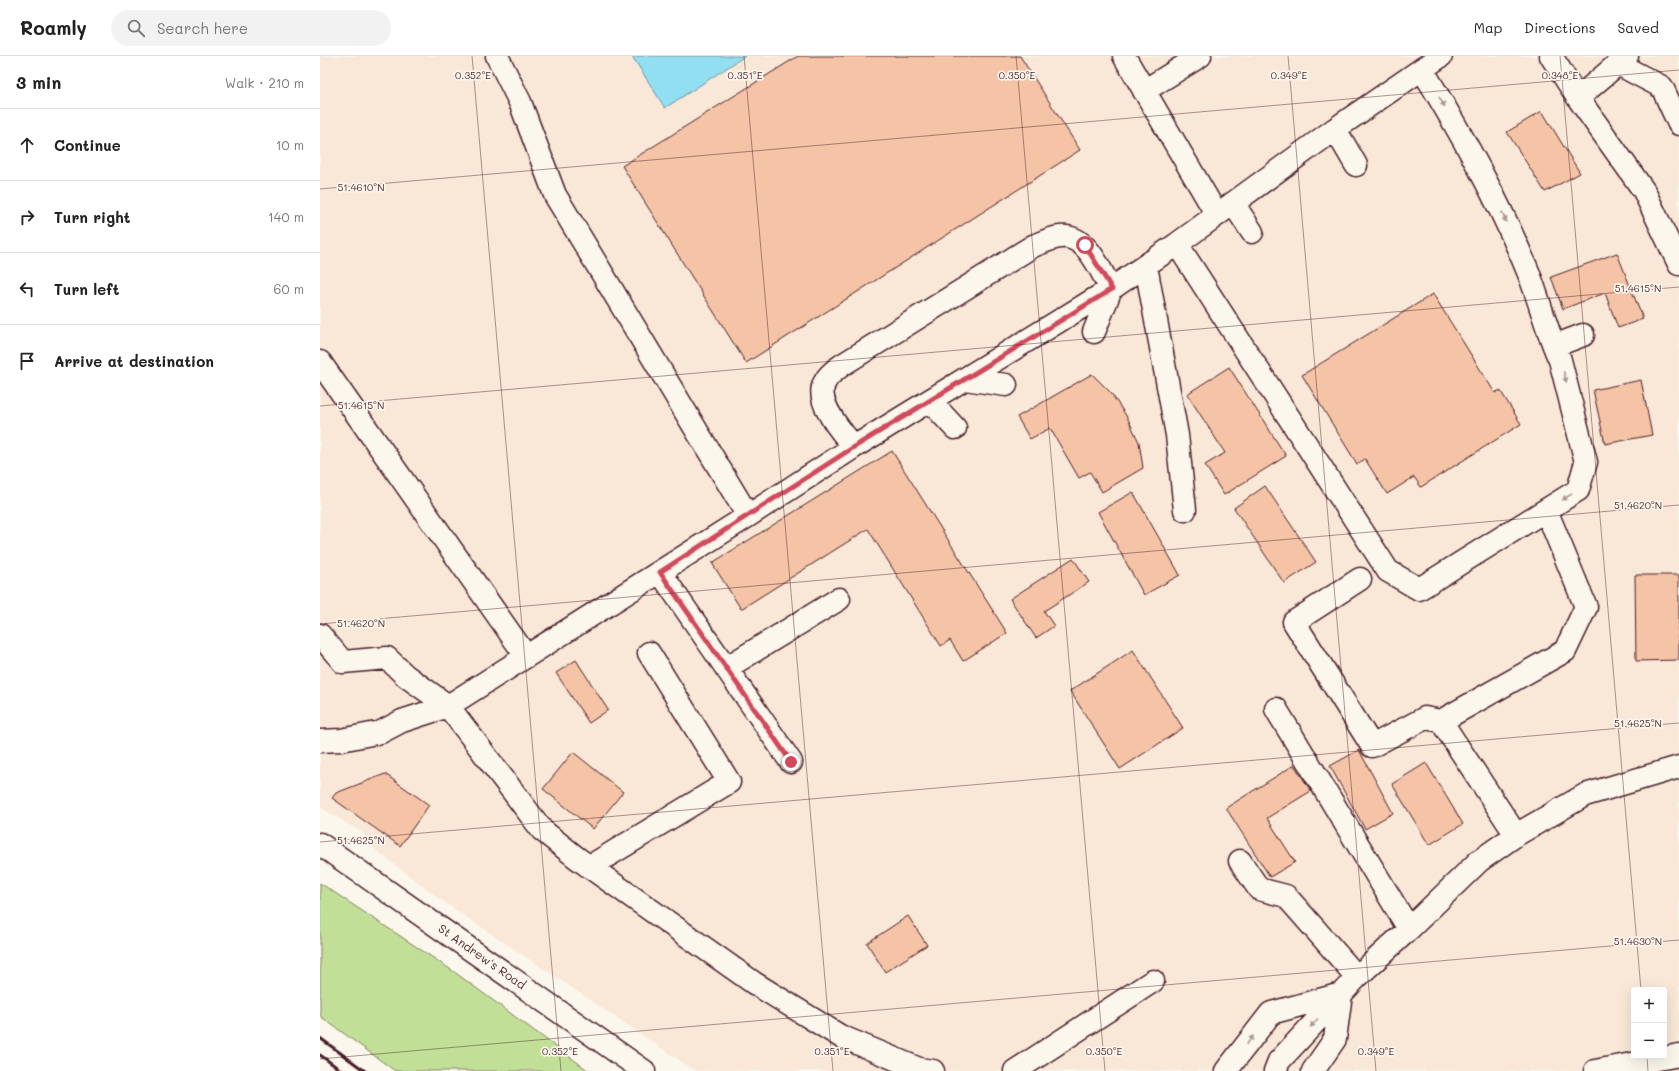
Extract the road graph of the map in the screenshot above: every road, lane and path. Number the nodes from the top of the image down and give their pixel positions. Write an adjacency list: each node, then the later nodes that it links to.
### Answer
1 (497, 56): 30 (main road)
2 (1124, 56): 8 (main road)
3 (1200, 56): 8 (main road)
4 (1441, 56): 7 (main road)
5 (1551, 56): 9 (main road)
6 (1622, 60): 9 (main road); 10 (main road)
7 (1422, 69): 11 (main road); 21 (main road, one-way to 21)
8 (1144, 91): 13 (main road)
9 (1578, 98): 16 (main road)
10 (1679, 124)
11 (1335, 129): 12 (main road); 13 (main road)
12 (1356, 165)
13 (1225, 209): 14 (main road); 15 (main road)
14 (1252, 232)
15 (1177, 244): 17 (main road); 29 (main road)
16 (1679, 264)
17 (1146, 266): 18 (main road); 28 (main road)
18 (1112, 289): 19 (main road); 23 (main road); 27 (main road)
19 (1094, 332)
20 (1583, 335): 21 (main road)
21 (1554, 346): 29 (main road, one-way to 29)
22 (320, 362): 36 (main road)
23 (966, 379): 24 (main road); 25 (main road)
24 (1006, 386)
25 (930, 401): 26 (main road); 27 (main road)
26 (955, 428)
27 (854, 447): 30 (main road)
28 (1185, 510)
29 (1546, 510): 40 (main road)
30 (748, 516): 31 (main road)
31 (660, 572): 36 (main road); 37 (main road)
32 (1360, 579): 40 (main road)
33 (839, 599): 37 (main road)
34 (320, 635): 38 (main road)
35 (649, 654): 47 (main road)
36 (526, 656): 38 (main road)
37 (726, 668): 42 (main road)
38 (448, 706): 41 (main road); 47 (main road)
39 (1276, 709): 48 (main road)
40 (1441, 721): 44 (main road)
41 (320, 741)
42 (791, 762)
43 (1679, 767): 44 (main road)
44 (1516, 835): 48 (main road)
45 (320, 844): 54 (main road, St Andrew's Road)
46 (1240, 861): 49 (main road)
47 (589, 867): 55 (main road)
48 (1409, 929): 49 (main road)
49 (1357, 977): 51 (main road)
50 (1153, 981): 56 (main road)
51 (1341, 994): 52 (main road); 57 (main road, one-way to 51); 58 (main road, one-way to 58)
52 (1335, 1039): 59 (main road); 60 (main road)
53 (1679, 1055): 61 (main road)
54 (644, 1071)
55 (933, 1071)
56 (1015, 1071)
57 (1226, 1071)
58 (1275, 1071)
59 (1313, 1071)
60 (1330, 1071)
61 (1595, 1071)

